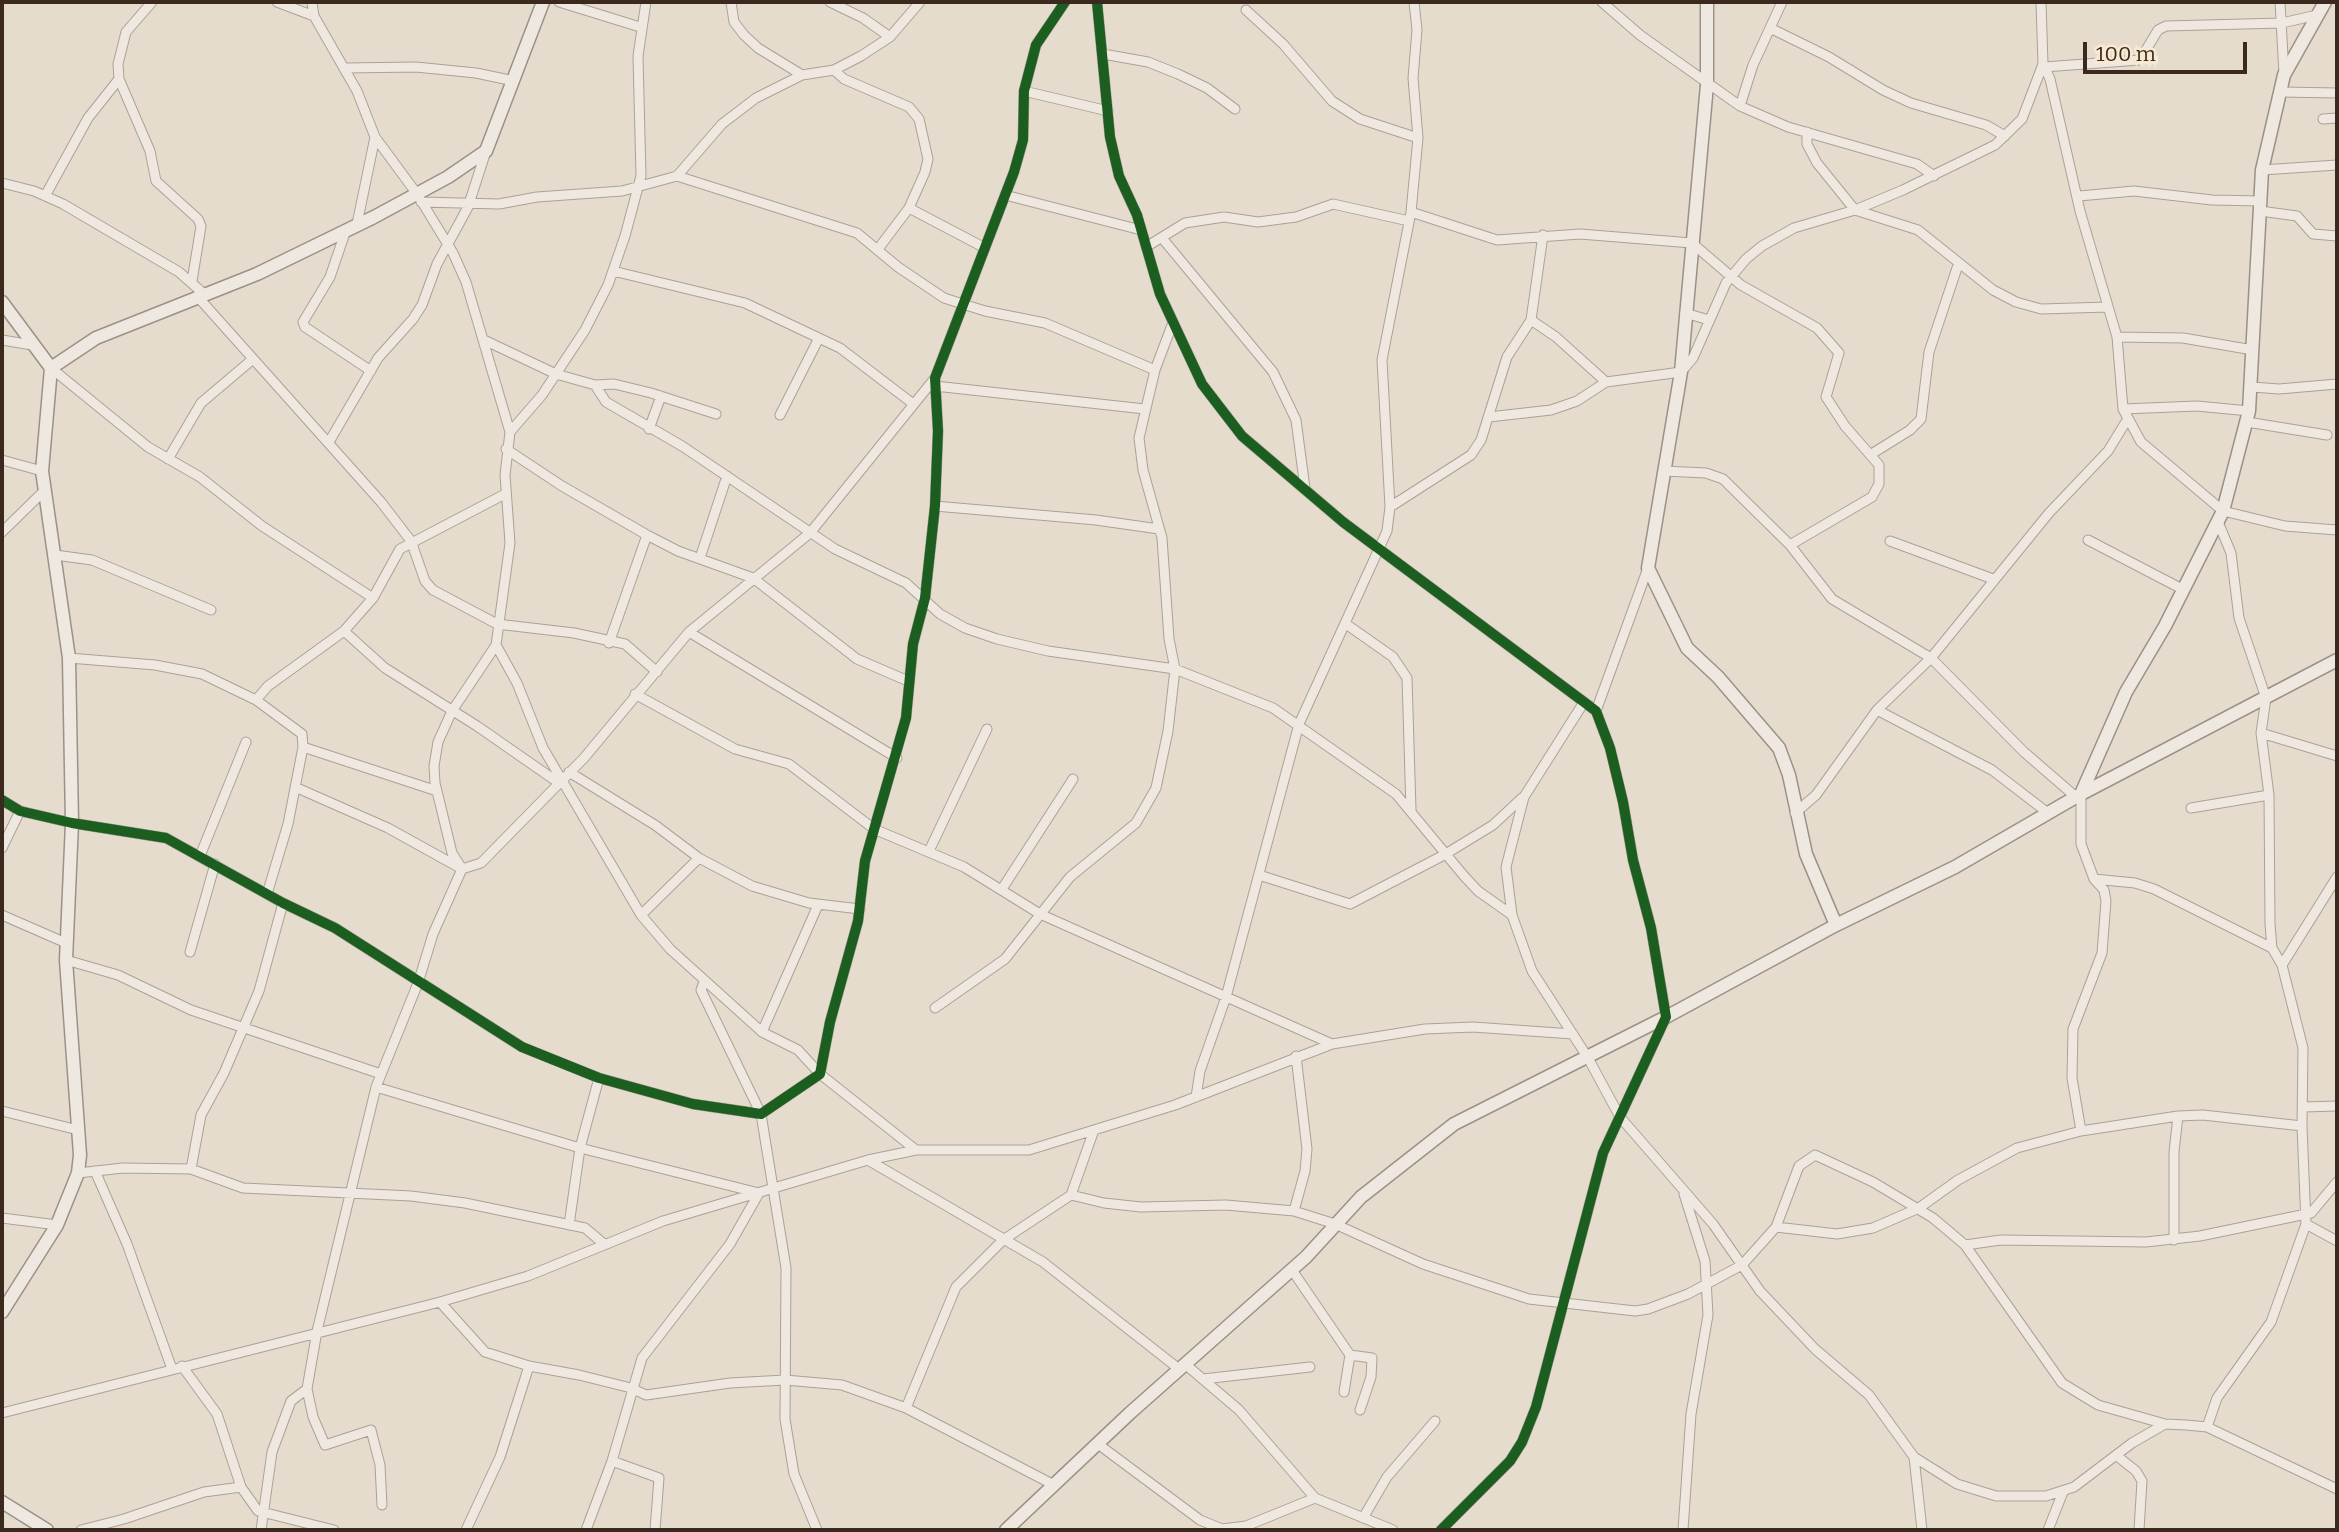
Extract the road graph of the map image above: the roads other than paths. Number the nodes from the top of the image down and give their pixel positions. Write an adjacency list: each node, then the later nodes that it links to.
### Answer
1 (152, 2): 32 (street)
2 (277, 2): 21 (street)
3 (312, 2): 21 (street)
4 (543, 2): 33 (street)
5 (559, 2): 23 (street)
6 (646, 2): 23 (street)
7 (731, 2): 30 (street)
8 (830, 2): 25 (street)
9 (920, 2): 25 (street)
10 (1065, 2): 35 (street)
11 (1097, 2): 26 (street)
12 (1414, 2): 46 (street)
13 (1602, 2): 34 (street)
14 (1707, 2): 34 (street)
15 (1782, 2): 24 (street)
16 (2041, 2): 27 (street)
17 (2280, 2): 22 (street)
18 (2325, 2): 20 (street)
19 (1246, 10): 46 (street)
20 (2317, 15): 22 (street); 31 (street)
21 (314, 16): 28 (street)
22 (2281, 23): 27 (street); 31 (street)
23 (640, 27): 53 (street)
24 (1770, 28): 38 (street); 45 (street)
25 (890, 37): 29 (street)
26 (1103, 54): 39 (street); 40 (street)
27 (2043, 66): 45 (street); 56 (street)
28 (346, 68): 33 (street); 44 (street)
29 (834, 70): 30 (street); 60 (street)
30 (802, 75): 50 (street)
31 (2284, 75): 36 (street)
32 (119, 79): 55 (street); 76 (street)
33 (514, 81): 47 (street)
34 (1707, 85): 38 (street); 69 (street)
35 (1024, 91): 40 (street); 54 (street)
36 (2281, 92): 37 (street); 49 (street)
37 (2337, 93)
38 (1740, 106): 43 (street)
39 (1235, 109)
40 (1108, 111): 64 (street)
41 (2337, 118): 42 (street)
42 (2323, 119)
43 (1807, 132): 51 (street); 61 (street)
44 (374, 136): 57 (street); 63 (street)
45 (2005, 136): 51 (street)
46 (1418, 138): 62 (street)
47 (485, 151): 57 (street); 58 (street)
48 (2337, 165): 49 (street)
49 (2262, 170): 59 (street)
50 (677, 176): 53 (street); 72 (street)
51 (1934, 176): 61 (street)
52 (2, 183): 55 (street)
53 (639, 186): 58 (street); 74 (street)
54 (1005, 195): 64 (street); 71 (street)
55 (45, 196): 76 (street)
56 (2079, 196): 59 (street); 80 (street)
57 (419, 198): 58 (street); 63 (street); 68 (street)
58 (469, 201): 68 (street)
59 (2260, 206): 66 (street); 90 (street)
60 (909, 208): 71 (street); 72 (street)
61 (1855, 209): 73 (street); 75 (street)
62 (1410, 217): 65 (street); 67 (street); 126 (street)
63 (351, 227): 77 (street); 94 (street)
64 (1142, 230): 70 (street)
65 (1543, 235): 69 (street); 82 (street)
66 (2337, 236)
67 (1162, 238): 70 (street); 122 (street)
68 (448, 241): 88 (street); 94 (street)
69 (1692, 243): 75 (street); 81 (street)
70 (1146, 247): 84 (street)
71 (985, 248): 79 (street)
72 (878, 249): 79 (street)
73 (1958, 265): 80 (street); 116 (street)
74 (613, 271): 86 (street); 96 (street)
75 (1730, 276): 83 (street); 116 (street)
76 (192, 281): 77 (street)
77 (201, 295): 91 (street); 92 (street)
78 (2, 302): 89 (street)
79 (964, 306): 93 (street); 97 (street)
80 (2109, 307): 85 (street)
81 (1685, 313): 83 (street); 95 (street)
82 (1531, 320): 98 (street); 108 (street)
83 (1709, 320): 95 (street)
84 (1172, 325): 93 (street); 122 (street)
85 (2116, 337): 90 (street); 105 (street)
86 (819, 338): 103 (street); 107 (street)
87 (2, 340): 89 (street)
88 (484, 340): 96 (street); 112 (street)
89 (32, 345): 92 (street)
90 (2253, 349): 101 (street)
91 (253, 359): 114 (street); 117 (street)
92 (51, 368): 117 (street); 119 (street)
93 (1155, 370): 104 (street)
94 (372, 371): 114 (street)
95 (1681, 372): 98 (street); 120 (street)
96 (556, 374): 100 (street); 112 (street)
97 (935, 382): 103 (street); 104 (street); 125 (street)
98 (1606, 382): 108 (street)
99 (2337, 384): 101 (street)
100 (595, 385): 102 (street); 111 (street)
101 (2252, 387): 109 (street)
102 (661, 396): 106 (street); 111 (street)
103 (912, 403): 131 (street)
104 (1145, 409): 128 (street)
105 (2123, 409): 109 (street); 110 (street)
106 (716, 414)
107 (780, 415)
108 (1489, 417): 126 (street)
109 (2248, 417): 113 (street); 127 (street)
110 (2127, 420): 127 (street); 142 (street)
111 (649, 429): 121 (street)
112 (510, 432): 115 (street)
113 (2328, 435)
114 (329, 442): 134 (street)
115 (506, 449): 124 (street); 132 (street)
116 (1870, 455): 136 (street)
117 (168, 459): 144 (street)
118 (2, 460): 119 (street)
119 (42, 471): 123 (street)
120 (1664, 471): 136 (street); 140 (street)
121 (727, 477): 131 (street); 139 (street)
122 (1305, 488): 137 (street)
123 (44, 491): 130 (street); 138 (street)
124 (505, 494): 134 (street); 147 (street)
125 (935, 506): 128 (street); 145 (street)
126 (1390, 507): 137 (street)
127 (2220, 516): 129 (street); 143 (street); 160 (street)
128 (1159, 528): 156 (street)
129 (2337, 530)
130 (2, 532)
131 (810, 533): 141 (street); 145 (street)
132 (647, 535): 139 (street); 151 (street)
133 (2088, 540): 143 (street)
134 (411, 541): 144 (street); 147 (street)
135 (1890, 541): 142 (street)
136 (1790, 545): 154 (street)
137 (1380, 547): 148 (street); 162 (street)
138 (55, 555): 146 (street); 153 (street)
139 (700, 558): 141 (street)
140 (1648, 568): 165 (street); 184 (street)
141 (753, 578): 150 (street); 158 (street)
142 (1993, 579): 154 (street)
143 (2184, 590): 177 (street)
144 (373, 598): 149 (street)
145 (925, 598): 156 (street); 158 (street)
146 (211, 610)
147 (498, 624): 151 (street); 152 (street)
148 (1346, 624): 166 (street); 182 (street)
149 (344, 631): 161 (street); 164 (street)
150 (689, 632): 157 (street); 172 (street)
151 (609, 643): 157 (street)
152 (496, 645): 164 (street); 173 (street)
153 (69, 658): 161 (street); 186 (street)
154 (1931, 658): 163 (street); 177 (street)
155 (2337, 660): 160 (street)
156 (1175, 670): 166 (street); 203 (street)
157 (657, 672): 159 (street)
158 (908, 681): 172 (street)
159 (635, 694): 173 (street); 187 (street)
160 (2266, 698): 168 (street); 177 (street)
161 (256, 700): 170 (street)
162 (1584, 702): 165 (street); 179 (street)
163 (1877, 710): 184 (street); 185 (street)
164 (452, 711): 173 (street); 176 (street)
165 (1596, 711): 217 (street)
166 (1299, 724): 182 (street); 195 (street)
167 (987, 729): 189 (street)
168 (2261, 733): 171 (street); 178 (street)
169 (246, 741): 191 (street)
170 (303, 747): 175 (street); 176 (street)
171 (2337, 757)
172 (897, 758): 187 (street)
173 (563, 778): 192 (street); 194 (street); 205 (street)
174 (1073, 779): 198 (street)
175 (295, 787): 194 (street); 199 (street)
176 (437, 791): 194 (street)
177 (2078, 795): 185 (street); 196 (street)
178 (2269, 795): 181 (street); 209 (street)
179 (1524, 797): 190 (street); 206 (street)
180 (2, 800): 183 (street)
181 (2191, 808)
182 (1412, 810): 190 (street)
183 (20, 811): 186 (street); 188 (street)
184 (1795, 813): 207 (street)
185 (2048, 813): 207 (street)
186 (72, 823): 191 (street); 208 (street)
187 (874, 829): 189 (street); 202 (street)
188 (2, 848)
189 (929, 851): 198 (street)
190 (1444, 855): 195 (street); 206 (street)
191 (200, 856): 193 (street)
192 (699, 858): 201 (street); 205 (street)
193 (215, 864): 199 (street); 210 (street)
194 (462, 869): 214 (street)
195 (1259, 875): 215 (street)
196 (2094, 879): 209 (street); 238 (street)
197 (2336, 881): 212 (street)
198 (1002, 889): 203 (street)
199 (267, 894): 200 (street)
200 (283, 903): 214 (street); 218 (street)
201 (818, 905): 202 (street); 219 (street)
202 (860, 909): 225 (street)
203 (1041, 914): 215 (street); 216 (street)
204 (2, 915): 208 (street)
205 (641, 915): 213 (street)
206 (1512, 915): 220 (street)
207 (1836, 925): 217 (street)
208 (66, 943): 211 (street)
209 (2272, 948): 212 (street)
210 (190, 953)
211 (66, 960): 218 (street); 236 (street)
212 (2282, 965): 230 (street)
213 (704, 982): 219 (street); 232 (street)
214 (418, 983): 224 (street); 226 (street)
215 (1226, 997): 221 (street); 228 (street)
216 (935, 1008)
217 (1666, 1017): 223 (street); 234 (street)
218 (244, 1027): 224 (street); 242 (street)
219 (762, 1032): 225 (street)
220 (1573, 1034): 221 (street); 223 (street)
221 (1332, 1044): 222 (street)
222 (1296, 1056): 228 (street); 252 (street)
223 (1588, 1058): 234 (street); 255 (street)
224 (382, 1074): 227 (street)
225 (820, 1074): 232 (street); 240 (street)
226 (600, 1078): 232 (street); 239 (street)
227 (376, 1087): 239 (street); 249 (street)
228 (1196, 1097): 237 (street)
229 (2337, 1106): 230 (street)
230 (2304, 1107): 235 (street)
231 (2, 1111): 236 (street)
232 (761, 1114): 246 (street)
233 (2178, 1116): 235 (street); 238 (street); 261 (street)
234 (1620, 1117): 248 (street); 269 (street)
235 (2302, 1126): 253 (street)
236 (78, 1130): 244 (street)
237 (1094, 1130): 240 (street); 250 (street)
238 (2081, 1131): 251 (street)
239 (580, 1148): 247 (street); 258 (street)
240 (916, 1150): 241 (street)
241 (868, 1160): 246 (street); 260 (street)
242 (191, 1169): 243 (street); 249 (street)
243 (95, 1171): 244 (street); 276 (street)
244 (78, 1173): 257 (street)
245 (2337, 1182): 253 (street)
246 (772, 1189): 247 (street); 278 (street)
247 (759, 1193): 263 (street); 279 (street)
248 (1684, 1193): 265 (street); 267 (street)
249 (350, 1194): 258 (street); 271 (street)
250 (1071, 1195): 252 (street); 260 (street)
251 (1919, 1208): 259 (street); 259 (street); 264 (street)
252 (1294, 1211): 255 (street)
253 (2306, 1214): 256 (street); 261 (street)
254 (2, 1218): 257 (street)
255 (1335, 1224): 266 (street); 269 (street)
256 (2306, 1224): 262 (street); 287 (street)
257 (57, 1225): 270 (street)
258 (569, 1225): 263 (street)
259 (1776, 1227): 265 (street)
260 (1003, 1240): 274 (street); 282 (street)
261 (2174, 1240): 264 (street)
262 (2337, 1241)
263 (604, 1244): 268 (street)
264 (1965, 1245): 286 (street)
265 (1742, 1265): 267 (street); 290 (street)
266 (1292, 1270): 272 (street); 274 (street)
267 (1707, 1285): 269 (street); 312 (street)
268 (440, 1302): 271 (street); 273 (street)
269 (1561, 1304): 311 (street)
270 (2, 1312)
271 (317, 1331): 276 (street); 280 (street)
272 (1350, 1355): 281 (street); 283 (street)
273 (529, 1366): 279 (street); 305 (street)
274 (1182, 1367): 277 (street); 288 (street)
275 (1310, 1367): 277 (street)
276 (177, 1368): 284 (street); 293 (street)
277 (1203, 1378): 296 (street)
278 (785, 1380): 279 (street); 282 (street); 308 (street)
279 (631, 1388): 291 (street)
280 (307, 1389): 298 (street); 299 (street)
281 (1344, 1392)
282 (906, 1408): 292 (street)
283 (1360, 1410)
284 (2, 1413)
285 (1435, 1422): 300 (street)
286 (2165, 1424): 287 (street); 289 (street)
287 (2207, 1427): 294 (street)
288 (1098, 1444): 292 (street); 296 (street)
289 (2117, 1456): 295 (street); 315 (street)
290 (1914, 1457): 295 (street); 313 (street)
291 (612, 1461): 306 (street); 307 (street)
292 (1054, 1485): 309 (street)
293 (241, 1486): 299 (street); 302 (street)
294 (2337, 1489)
295 (2063, 1492): 314 (street)
296 (1315, 1498): 300 (street)
297 (2, 1502): 301 (street)
298 (382, 1505)
299 (264, 1513): 303 (street); 304 (street)
300 (1363, 1518): 310 (street)
301 (47, 1530)
302 (80, 1530)
303 (261, 1530)
304 (334, 1530)
305 (466, 1530)
306 (586, 1530)
307 (655, 1530)
308 (817, 1530)
309 (1006, 1530)
310 (1393, 1530)
311 (1441, 1530)
312 (1683, 1530)
313 (1922, 1530)
314 (2048, 1530)
315 (2139, 1530)

